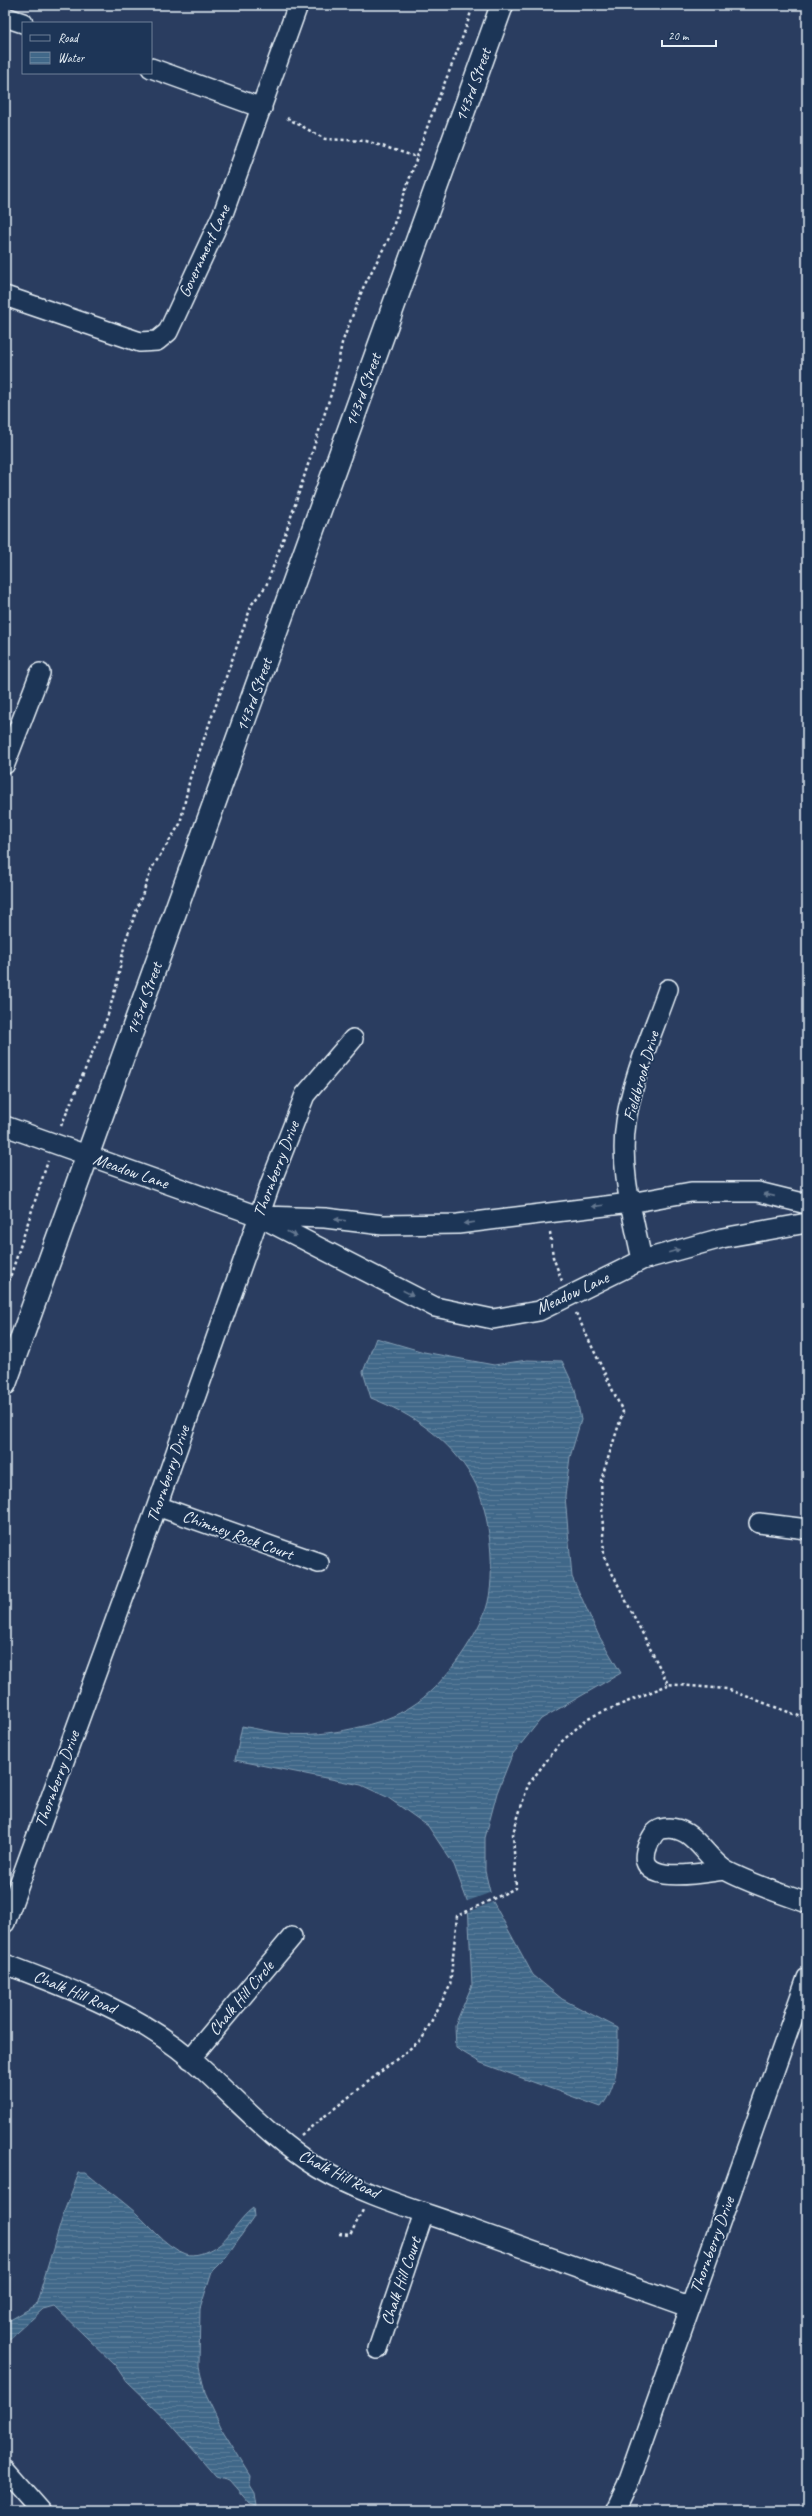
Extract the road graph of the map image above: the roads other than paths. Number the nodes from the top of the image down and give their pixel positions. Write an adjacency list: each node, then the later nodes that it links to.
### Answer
1 (298, 5): 6 (street, Government Lane)
2 (502, 5): 13 (street, 143rd Street)
3 (5, 17): 4 (street)
4 (22, 23)
5 (152, 68): 6 (street)
6 (262, 108): 7 (street, Government Lane)
7 (5, 296)
8 (40, 672): 9 (street)
9 (5, 764)
10 (668, 989): 14 (street, Fieldbrook Drive)
11 (353, 1039): 16 (street, Thornberry Drive)
12 (5, 1126): 13 (street, Meadow Lane)
13 (88, 1156): 16 (street, Meadow Lane); 19 (street, 143rd Street)
14 (630, 1203): 15 (street, Meadow Lane, one-way to 14); 16 (street, Meadow Lane, one-way to 16); 18 (street, Fieldbrook Drive)
15 (807, 1204)
16 (258, 1216): 18 (street, Meadow Lane, one-way to 18); 20 (street, Thornberry Drive)
17 (807, 1223): 18 (street, Meadow Lane, one-way to 17)
18 (642, 1260)
19 (5, 1384)
20 (157, 1506): 23 (street, Chimney Rock Court); 26 (street, Thornberry Drive)
21 (760, 1522): 22 (street)
22 (807, 1529)
23 (319, 1564)
24 (724, 1870): 25 (street)
25 (807, 1903)
26 (5, 1923)
27 (292, 1937): 30 (street, Chalk Hill Circle)
28 (5, 1964): 30 (street, Chalk Hill Road)
29 (807, 1978): 32 (street, Thornberry Drive)
30 (190, 2059): 31 (street, Chalk Hill Road)
31 (424, 2213): 32 (street, Chalk Hill Road); 33 (street, Chalk Hill Court)
32 (689, 2307): 36 (street, Thornberry Drive)
33 (378, 2349)
34 (5, 2470): 35 (street)
35 (41, 2511)
36 (615, 2511)

